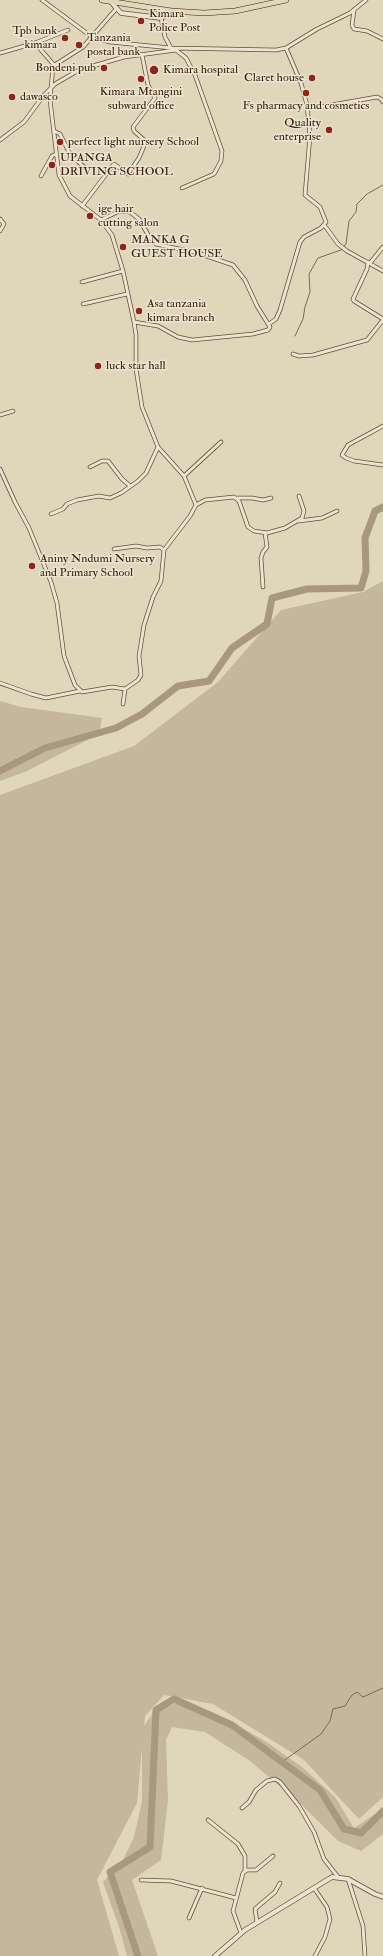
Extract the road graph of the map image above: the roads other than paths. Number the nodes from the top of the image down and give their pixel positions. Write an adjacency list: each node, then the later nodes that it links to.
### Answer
1 (42, 0): 11 (street)
2 (102, 0): 5 (highway)
3 (286, 0): 8 (highway)
4 (366, 0): 7 (street)
5 (111, 2): 6 (street); 8 (highway)
6 (116, 9): 9 (street); 11 (street)
7 (354, 10): 12 (street); 14 (street)
8 (171, 11): 9 (highway)
9 (161, 18): 15 (street)
10 (68, 30): 13 (street)
11 (92, 37): 15 (street); 18 (street)
12 (383, 39)
13 (35, 43): 16 (street); 18 (street)
14 (286, 48): 15 (street); 21 (street)
15 (172, 49): 17 (street); 27 (street)
16 (0, 53)
17 (142, 55): 19 (street); 28 (street)
18 (54, 65): 19 (street)
19 (50, 89): 22 (street); 23 (street)
20 (383, 102): 21 (street)
21 (307, 106): 31 (street)
22 (54, 131): 24 (street); 25 (street)
23 (0, 140)
24 (56, 154): 26 (street); 28 (street)
25 (84, 167)
26 (41, 176)
27 (182, 188)
28 (82, 206): 30 (street)
29 (0, 219): 32 (street)
30 (101, 220): 36 (street); 42 (street)
31 (324, 226): 34 (street); 42 (street)
32 (0, 231)
33 (383, 247): 34 (street)
34 (369, 263): 35 (street); 40 (street)
35 (383, 271)
36 (124, 272): 37 (street); 38 (street)
37 (82, 282)
38 (127, 294): 39 (street); 41 (street)
39 (83, 304)
40 (383, 320): 43 (street)
41 (134, 322): 42 (street); 48 (street)
42 (269, 324)
43 (293, 354)
44 (13, 411): 45 (street)
45 (0, 415)
46 (383, 426): 49 (street)
47 (221, 442): 52 (street)
48 (158, 447): 52 (street); 53 (street)
49 (383, 465)
50 (90, 467): 53 (street)
51 (0, 469): 67 (street)
52 (184, 476): 57 (street)
53 (129, 485): 59 (street)
54 (300, 496): 60 (street)
55 (236, 498): 56 (street); 57 (street); 61 (street)
56 (271, 498)
57 (196, 505): 63 (street)
58 (337, 511): 60 (street)
59 (51, 514)
60 (297, 522): 61 (street)
61 (265, 533): 64 (street)
62 (114, 549): 63 (street)
63 (164, 550): 66 (street)
64 (263, 587)
65 (0, 683): 67 (street)
66 (125, 689): 67 (street); 68 (street)
67 (80, 691)
68 (123, 704)
69 (242, 1808): 73 (street)
70 (208, 1820): 72 (street)
71 (273, 1856): 72 (street)
72 (245, 1871): 80 (street)
73 (338, 1877): 74 (street); 78 (street)
74 (348, 1879): 79 (street); 86 (street)
75 (141, 1880): 77 (street)
76 (280, 1883): 82 (street)
77 (202, 1888): 80 (street); 81 (street)
78 (314, 1888): 82 (street); 85 (street)
79 (383, 1897)
80 (236, 1898): 83 (street)
81 (189, 1918)
82 (257, 1922): 83 (street)
83 (241, 1933): 84 (street)
84 (215, 1956)
85 (315, 1956)
86 (365, 1956)

